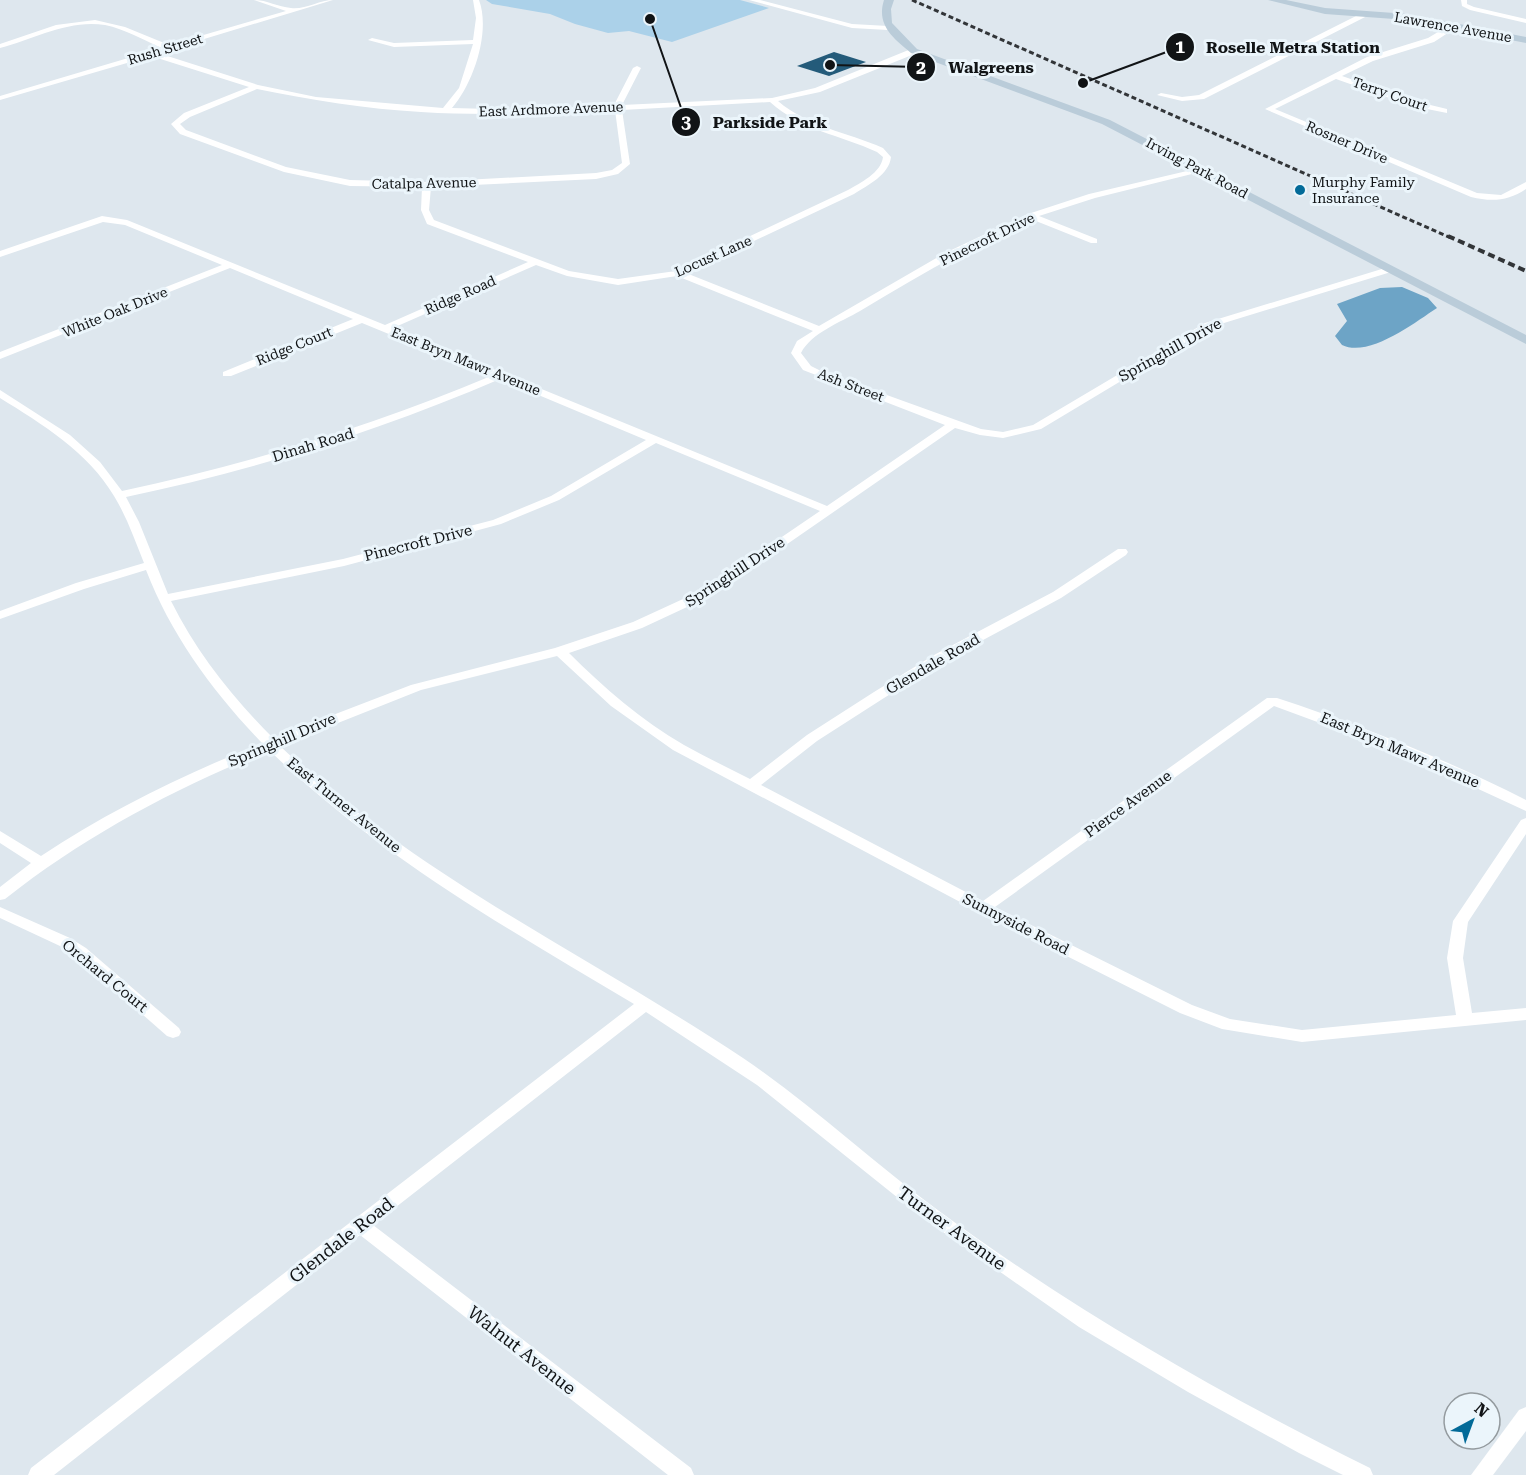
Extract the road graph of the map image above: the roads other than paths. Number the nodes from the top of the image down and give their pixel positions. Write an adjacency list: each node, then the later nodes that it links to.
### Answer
1 (257, 0): 8 (street)
2 (330, 0): 8 (street, Rush Street)
3 (476, 0): 15 (street)
4 (752, 0): 12 (street)
5 (889, 0): 12 (main road)
6 (1273, 0): 9 (main road, Lawrence Avenue)
7 (1464, 2): 10 (street)
8 (293, 11): 17 (street, Rush Street)
9 (1365, 15): 11 (main road, Lawrence Avenue); 23 (street)
10 (1526, 21)
11 (1456, 25): 14 (main road, Lawrence Avenue); 21 (street)
12 (888, 28): 18 (main road, Irving Park Road)
13 (372, 40): 15 (street)
14 (1526, 40)
15 (475, 42): 27 (street)
16 (0, 46): 17 (street)
17 (169, 48): 19 (street, Rush Street)
18 (914, 51): 25 (street, East Ardmore Avenue); 29 (main road, Irving Park Road)
19 (150, 53): 22 (street, East Ardmore Avenue); 24 (street, Rush Street)
20 (637, 68): 26 (street)
21 (1336, 76): 28 (street, Terry Court); 31 (street, Rosner Drive)
22 (256, 87): 27 (street, East Ardmore Avenue); 30 (street, Catalpa Avenue)
23 (1161, 95)
24 (0, 98)
25 (772, 100): 26 (street, East Ardmore Avenue); 38 (street, Locust Lane)
26 (618, 106): 27 (street, East Ardmore Avenue); 30 (street, Catalpa Avenue)
27 (445, 111)
28 (1444, 111)
29 (1201, 170): 32 (street, Pinecroft Drive); 37 (main road, Irving Park Road)
30 (427, 185): 35 (street, Locust Lane)
31 (1526, 185)
32 (1030, 216): 33 (street); 41 (street, Pinecroft Drive)
33 (1094, 241)
34 (0, 254): 36 (street, East Bryn Mawr Avenue)
35 (535, 262): 38 (street, Locust Lane); 40 (street, Ridge Road)
36 (230, 265): 39 (street, East Bryn Mawr Avenue); 43 (street, White Oak Drive)
37 (1388, 270): 42 (main road, Irving Park Road); 47 (street, Springhill Drive)
38 (678, 273): 41 (street)
39 (362, 319): 40 (street, East Bryn Mawr Avenue); 44 (street, Ridge Court)
40 (386, 328): 45 (street, East Bryn Mawr Avenue)
41 (820, 330): 47 (street, Ash Street)
42 (1526, 340)
43 (0, 356)
44 (227, 374)
45 (501, 375): 48 (street, East Bryn Mawr Avenue); 49 (street, Dinah Road)
46 (0, 393): 49 (street, East Turner Avenue)
47 (953, 424): 50 (street, Springhill Drive)
48 (654, 439): 50 (street, East Bryn Mawr Avenue); 53 (street, Pinecroft Drive)
49 (120, 495): 52 (street, East Turner Avenue)
50 (828, 510): 55 (street, Springhill Drive)
51 (1122, 552): 58 (street, Glendale Road)
52 (151, 565): 53 (street, East Turner Avenue); 54 (street)
53 (164, 599): 57 (street, East Turner Avenue)
54 (0, 615)
55 (560, 651): 57 (street, Springhill Drive); 58 (street, Sunnyside Road)
56 (1272, 701): 59 (street, East Bryn Mawr Avenue); 64 (street, Pierce Avenue)
57 (271, 744): 62 (street, Springhill Drive); 66 (street, East Turner Avenue)
58 (750, 786): 64 (street, Sunnyside Road)
59 (1526, 806)
60 (1526, 823): 69 (street)
61 (0, 836): 62 (street)
62 (39, 862): 63 (street, Springhill Drive)
63 (0, 895)
64 (984, 908): 69 (street, Sunnyside Road)
65 (0, 912): 70 (street, Orchard Court)
66 (559, 953): 67 (street, Turner Avenue)
67 (644, 1005): 71 (street, Glendale Road); 75 (street, Turner Avenue)
68 (1526, 1014): 69 (street, Sunnyside Road)
69 (1465, 1020)
70 (173, 1032)
71 (360, 1225): 73 (street, Glendale Road); 74 (street, Walnut Avenue)
72 (1526, 1416): 76 (street)
73 (38, 1475)
74 (684, 1475)
75 (1363, 1475)
76 (1481, 1475)

